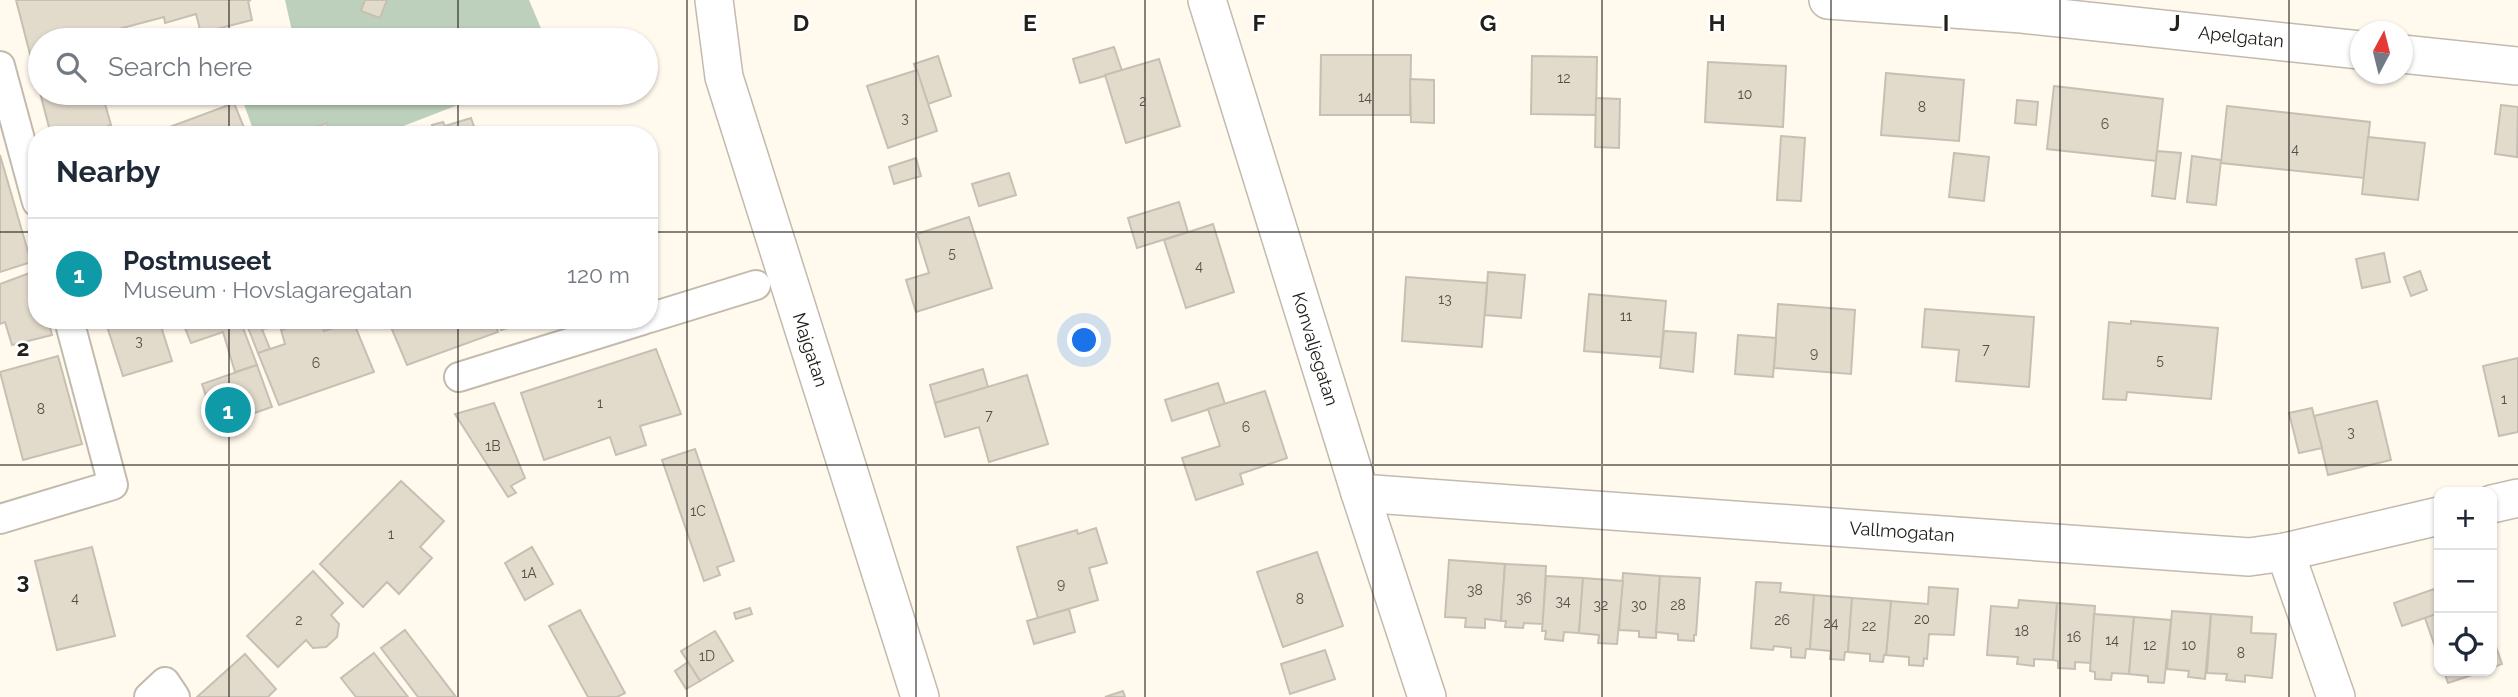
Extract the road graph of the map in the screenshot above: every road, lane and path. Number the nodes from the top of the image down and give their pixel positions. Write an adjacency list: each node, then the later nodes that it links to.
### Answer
1 (714, 0): 20 (street, Majgatan)
2 (1207, 0): 14 (street, Konvaljegatan)
3 (1828, 0): 4 (street, Apelgatan)
4 (2350, 49)
5 (2413, 55): 7 (street)
6 (0, 66): 8 (street)
7 (2518, 66)
8 (28, 169)
9 (756, 285): 10 (street)
10 (658, 315)
11 (71, 329): 18 (street)
12 (614, 329): 13 (street)
13 (459, 377)
14 (1360, 493): 19 (street, Vallmogatan); 21 (street, Konvaljegatan)
15 (2518, 498): 16 (street)
16 (2497, 503)
17 (2434, 517): 19 (street, Vallmogatan)
18 (0, 519)
19 (2285, 552): 22 (street)
20 (920, 697)
21 (1427, 697)
22 (2336, 697)

